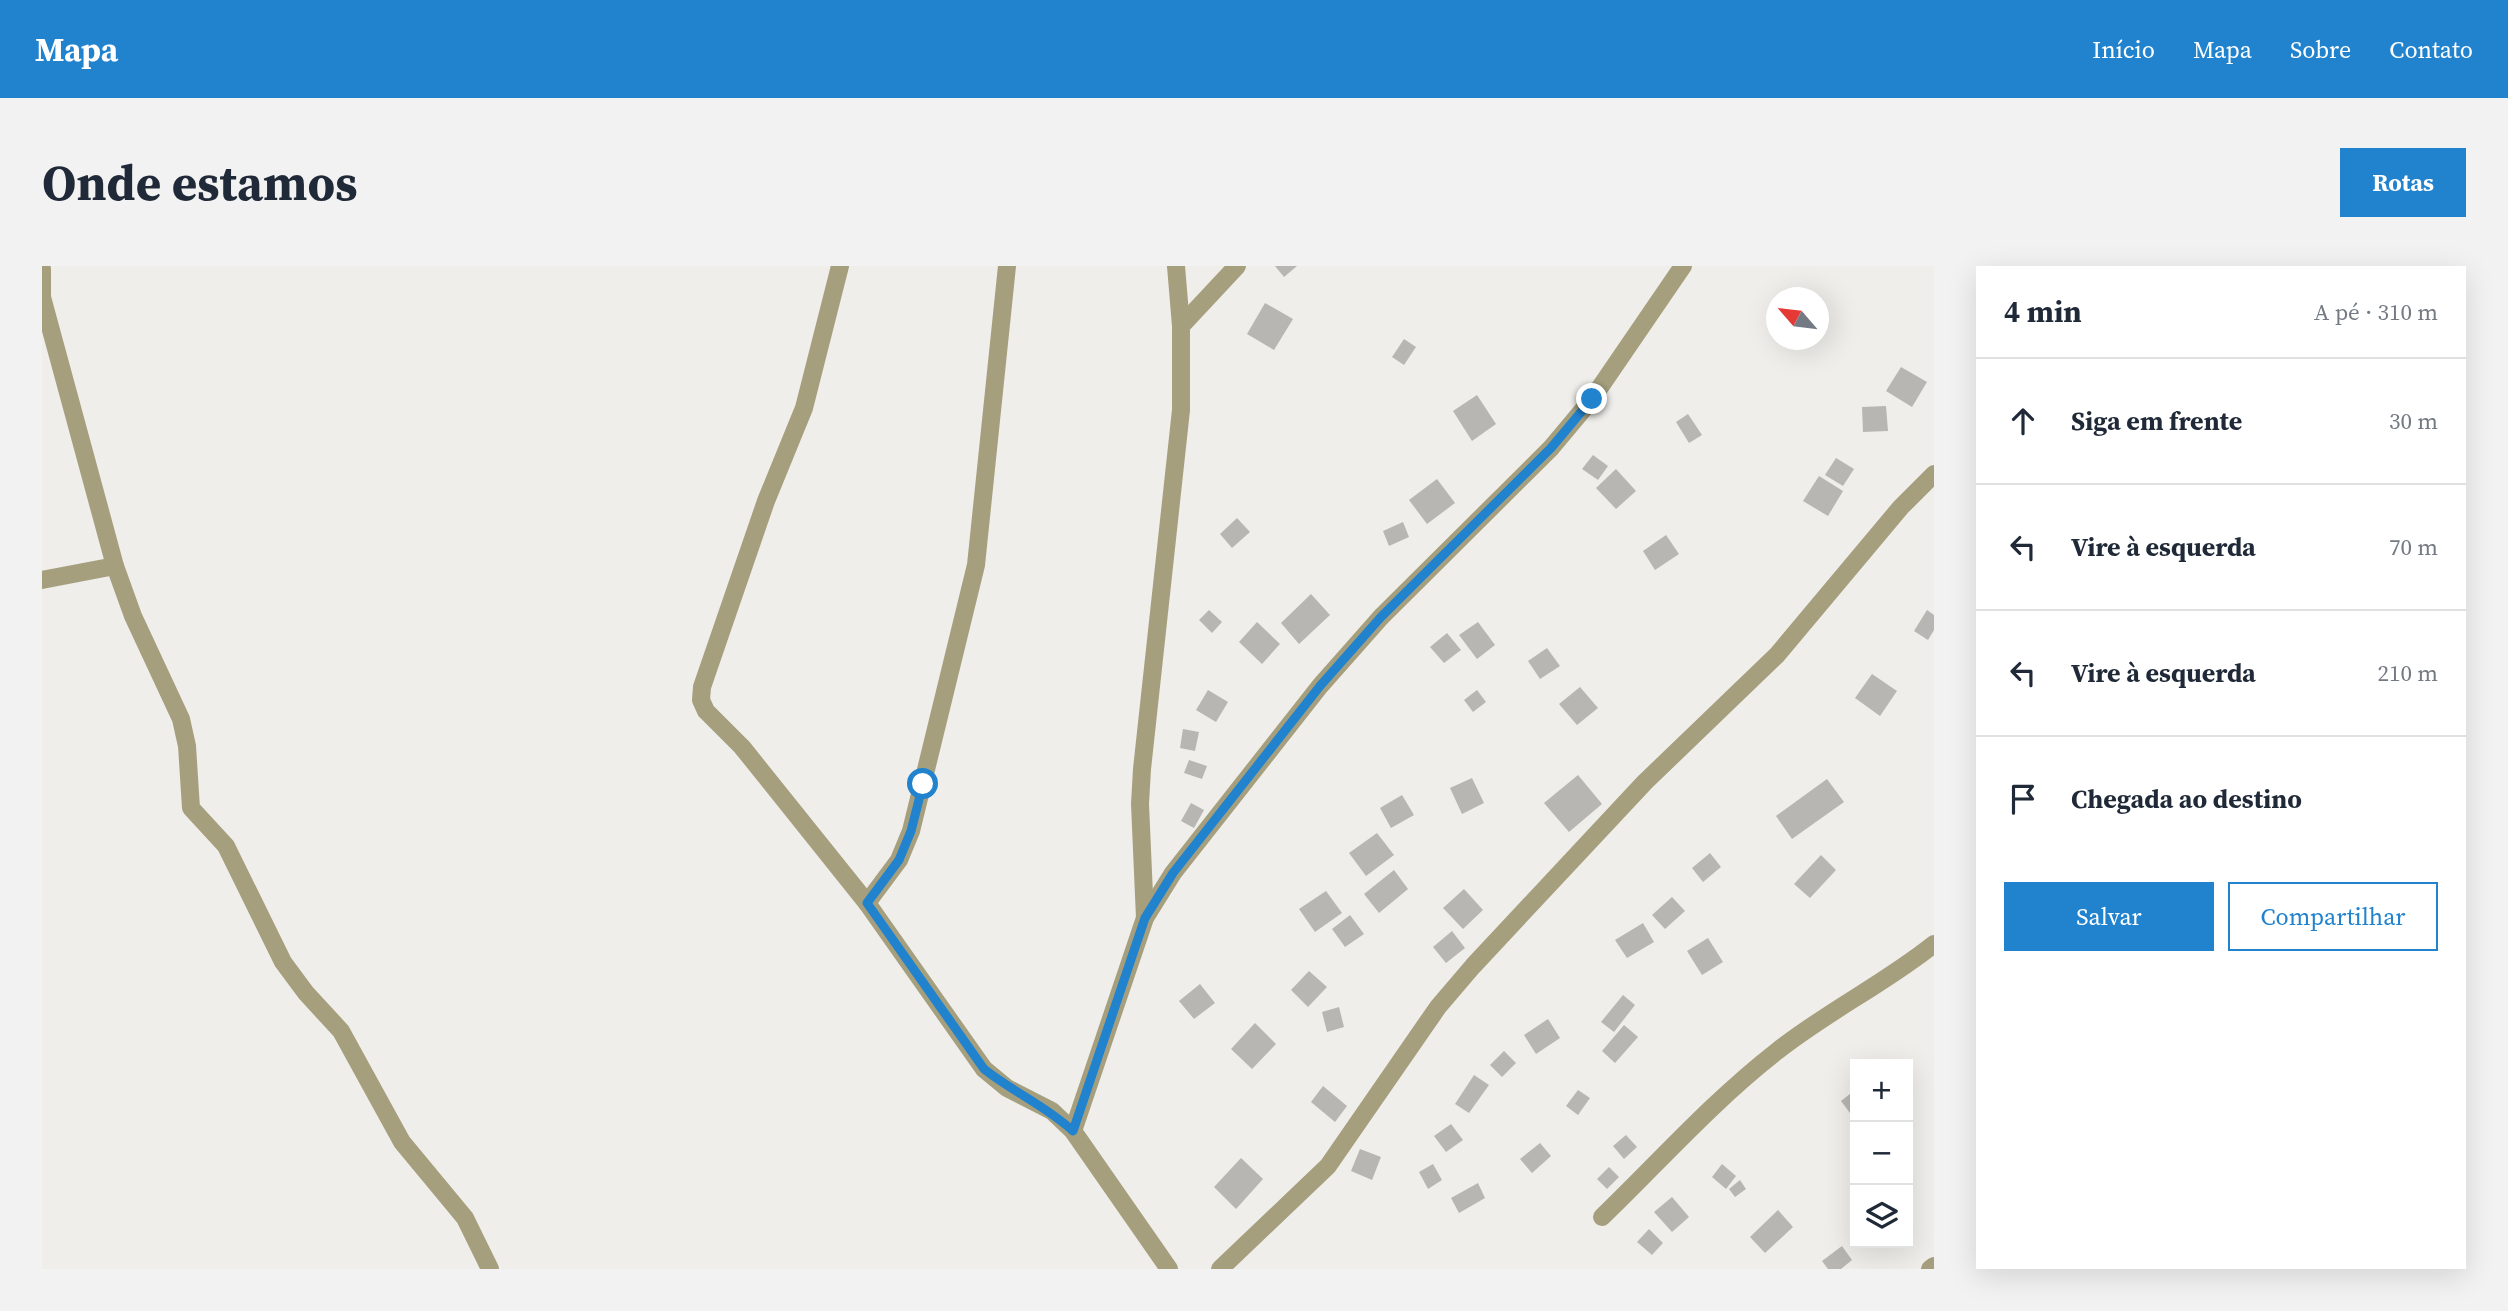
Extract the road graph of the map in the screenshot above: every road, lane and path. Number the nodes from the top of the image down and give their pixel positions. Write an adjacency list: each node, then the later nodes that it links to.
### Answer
1 (840, 266): 11 (street)
2 (1007, 266): 11 (street)
3 (1176, 266): 7 (street)
4 (1237, 266): 7 (street)
5 (1683, 266): 12 (street)
6 (42, 269): 9 (street)
7 (1181, 326): 12 (street)
8 (1934, 474): 18 (street)
9 (116, 566): 10 (street); 16 (street)
10 (42, 580)
11 (867, 903): 14 (street)
12 (1145, 918): 14 (street)
13 (1934, 944): 15 (street)
14 (1073, 1131): 17 (street)
15 (1602, 1217)
16 (490, 1269)
17 (1169, 1269)
18 (1220, 1269)

